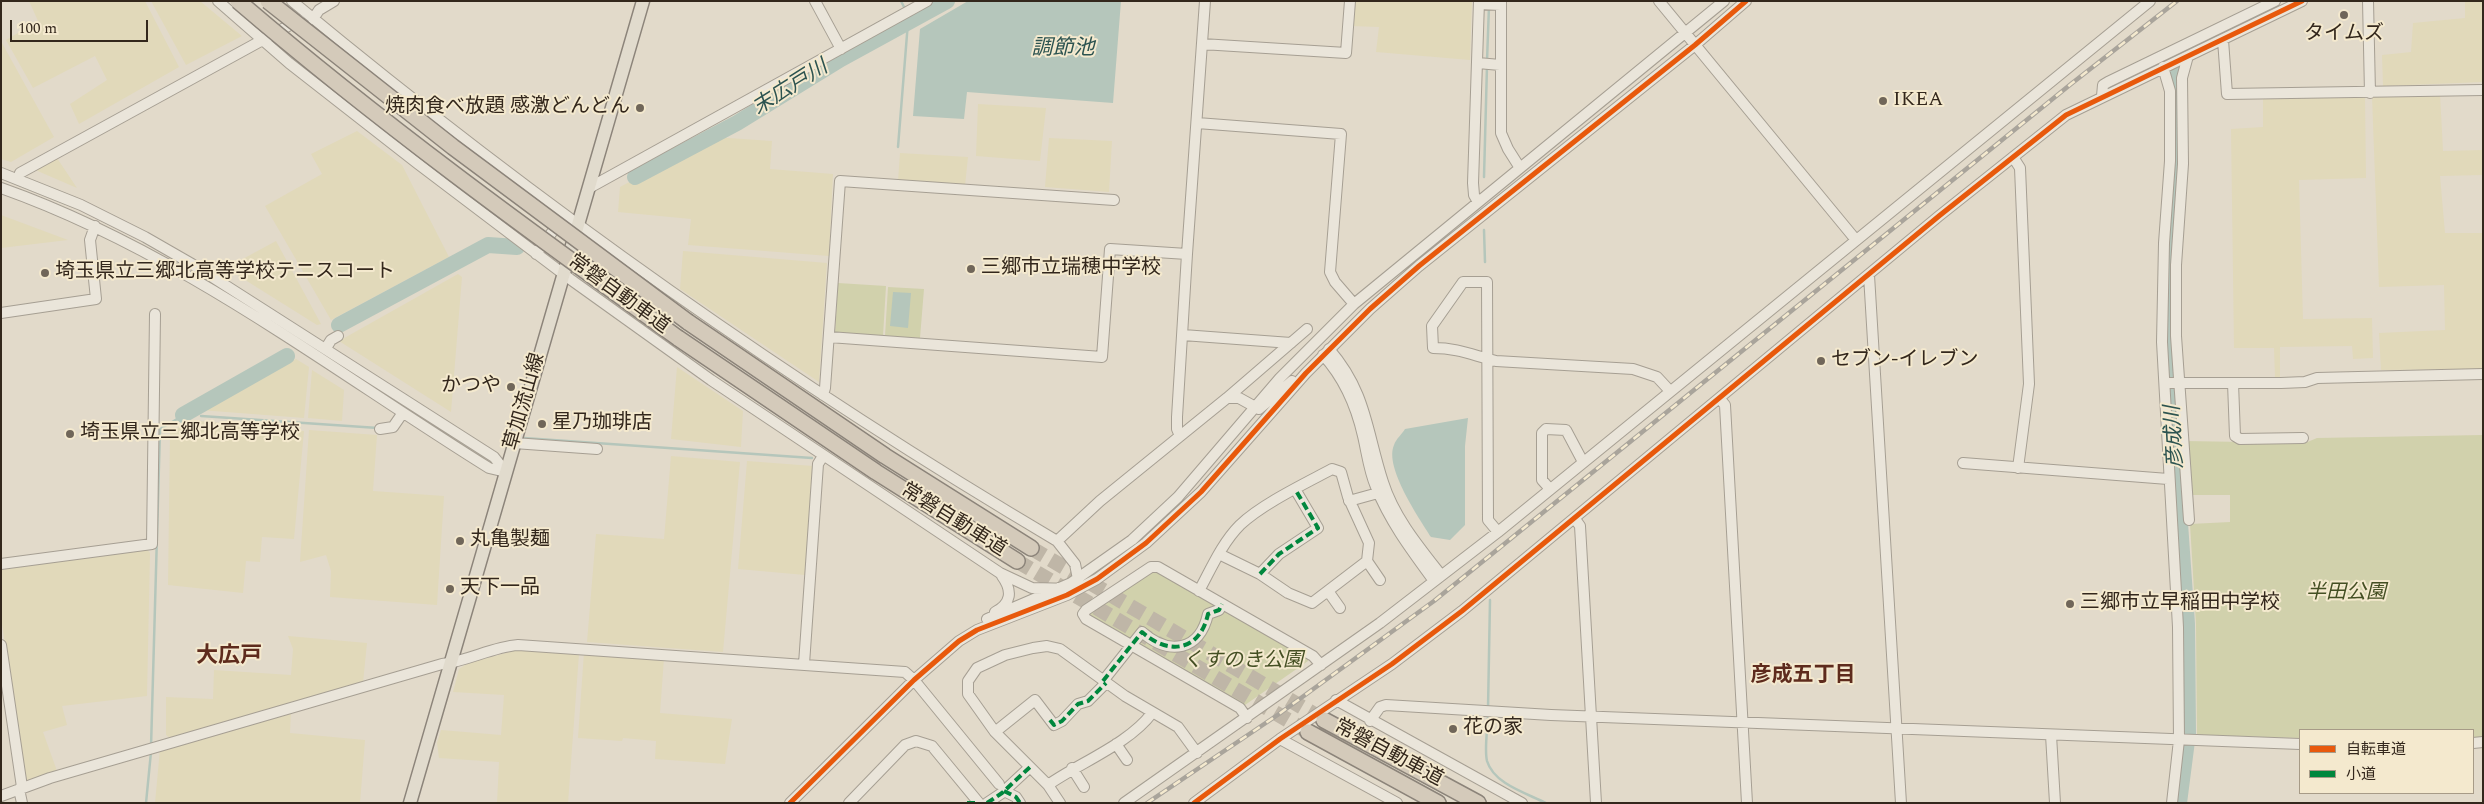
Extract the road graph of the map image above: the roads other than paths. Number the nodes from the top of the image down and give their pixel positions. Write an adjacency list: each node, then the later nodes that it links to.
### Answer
1 (218, 1): 22 (street)
2 (238, 1): 99 (highway, 常磐自動車道, bridge)
3 (268, 1): 97 (highway, 常磐自動車道, bridge)
4 (292, 1): 20 (street)
5 (334, 1): 20 (street)
6 (643, 1): 40 (main road, 草加流山線)
7 (815, 1): 26 (street)
8 (927, 1): 26 (street)
9 (1205, 1): 24 (street)
10 (1350, 1): 24 (street)
11 (1659, 1): 21 (street)
12 (1724, 1): 21 (street)
13 (1746, 1): 25 (street)
14 (2150, 1): 46 (street)
15 (2274, 1): 33 (street)
16 (2302, 1): 23 (street)
17 (2368, 1): 32 (street)
18 (1479, 3): 19 (street); 28 (street)
19 (1499, 4): 29 (street)
20 (311, 17): 22 (street); 43 (street)
21 (1686, 34): 25 (street); 36 (street)
22 (264, 40): 38 (street); 47 (street)
23 (2222, 40): 27 (street); 32 (street)
24 (1202, 44): 34 (street)
25 (1695, 45): 46 (street); 64 (street)
26 (842, 49): 40 (street)
27 (2188, 56): 30 (street); 52 (street)
28 (1478, 64): 29 (street); 42 (street)
29 (1496, 65): 36 (street)
30 (2163, 67): 33 (street); 52 (street)
31 (2483, 90): 32 (street)
32 (2370, 93)
33 (2102, 96): 35 (street)
34 (1197, 123): 48 (street); 54 (street)
35 (2012, 157): 51 (street); 85 (street)
36 (1520, 168): 42 (street)
37 (1, 173): 38 (street)
38 (18, 179): 63 (street)
39 (1, 188): 45 (street)
40 (589, 188): 44 (main road, 草加流山線)
41 (1114, 200): 61 (street)
42 (1478, 202): 54 (street)
43 (566, 214): 44 (street); 47 (street)
44 (578, 223): 49 (street); 50 (main road, 草加流山線)
45 (95, 226): 56 (street); 76 (street)
46 (1856, 240): 70 (street)
47 (536, 254): 50 (street)
48 (1187, 254): 59 (street); 61 (street)
49 (638, 267): 55 (street); 71 (street)
50 (564, 274): 55 (street); 80 (main road, 草加流山線)
51 (1869, 275): 73 (street); 129 (street)
52 (2169, 291): 53 (street)
53 (2169, 303): 68 (street); 68 (street)
54 (1354, 304): 74 (street)
55 (609, 307): 82 (street)
56 (1, 312)
57 (155, 314): 101 (street)
58 (1307, 329): 62 (street)
59 (1183, 334): 62 (street); 78 (street)
60 (338, 336): 63 (street)
61 (829, 338): 71 (street)
62 (1291, 343): 72 (street)
63 (326, 348): 86 (street)
64 (1326, 352): 66 (street); 90 (street); 105 (street)
65 (1489, 359): 65 (street); 70 (street); 95 (street)
66 (1306, 373): 74 (street); 107 (street)
67 (2483, 374): 69 (street)
68 (2173, 382): 69 (street); 75 (street); 75 (street)
69 (2233, 383): 79 (street)
70 (1670, 391): 83 (street)
71 (823, 395): 96 (street)
72 (1227, 398): 74 (street); 78 (street)
73 (1720, 399): 93 (street); 128 (street)
74 (1254, 408): 104 (street)
75 (2174, 412): 87 (street); 92 (street)
76 (402, 414): 77 (street); 86 (street)
77 (380, 429)
78 (1180, 436): 96 (street)
79 (2303, 438)
80 (514, 443): 81 (street); 86 (main road, 草加流山線)
81 (597, 449)
82 (823, 456): 102 (street); 118 (street)
83 (1584, 462): 89 (street); 89 (street)
84 (1963, 463): 85 (street)
85 (2018, 468): 87 (street)
86 (506, 472): 117 (main road, 草加流山線)
87 (2168, 479): 92 (street)
88 (1295, 489): 91 (street); 98 (street); 103 (street)
89 (1550, 489): 95 (street)
90 (1378, 492): 91 (street); 105 (street)
91 (1349, 501): 100 (street)
92 (2178, 502): 94 (street); 134 (street)
93 (1575, 519): 122 (street); 124 (street)
94 (2189, 520)
95 (1498, 532): 105 (street)
96 (1057, 541): 104 (street)
97 (1031, 548)
98 (1219, 554): 103 (street); 109 (street)
99 (1016, 561)
100 (1367, 561): 106 (street); 110 (street)
101 (1, 564)
102 (1000, 573): 108 (street); 113 (street)
103 (1260, 574): 110 (street)
104 (1078, 578): 107 (street); 108 (street)
105 (1438, 578): 119 (street)
106 (1380, 580)
107 (1079, 589): 108 (street); 116 (street)
108 (1056, 590): 113 (street)
109 (1200, 591): 111 (street); 115 (street)
110 (1328, 591): 112 (street)
111 (1222, 604): 115 (street); 119 (street)
112 (1340, 608)
113 (982, 621): 116 (street)
114 (1, 645): 144 (street)
115 (1132, 645): 121 (street); 125 (street)
116 (938, 658): 120 (street)
117 (451, 663): 118 (street); 144 (street); 147 (main road, 草加流山線)
118 (804, 664): 120 (street)
119 (1321, 666): 125 (street)
120 (914, 680): 142 (street); 148 (street)
121 (1105, 682): 123 (street); 130 (street); 130 (street)
122 (1336, 700): 127 (street); 133 (street)
123 (1152, 713): 135 (street); 137 (street)
124 (1592, 716): 127 (street); 128 (street); 161 (street)
125 (1247, 718): 137 (street)
126 (1324, 720): 159 (highway, 常磐自動車道)
127 (1370, 721): 160 (street)
128 (1743, 723): 129 (street); 162 (street)
129 (1896, 728): 132 (street); 163 (street)
130 (995, 732): 139 (street)
131 (1308, 732): 158 (highway, 常磐自動車道)
132 (2051, 734): 134 (street); 164 (street)
133 (1280, 739): 156 (street); 157 (street)
134 (2185, 740): 136 (street); 165 (street)
135 (1116, 744): 138 (street); 140 (street)
136 (2299, 744)
137 (1197, 753): 155 (street)
138 (1127, 760)
139 (1030, 767): 141 (street); 142 (street)
140 (1072, 768): 141 (street); 143 (street)
141 (1048, 785): 154 (street)
142 (1002, 787): 152 (street); 153 (street)
143 (1084, 787)
144 (20, 788): 145 (street); 146 (street)
145 (1, 796)
146 (22, 803)
147 (410, 803)
148 (790, 803)
149 (849, 803): 151 (street)
150 (967, 803): 151 (street)
151 (978, 803)
152 (987, 803)
153 (1020, 803)
154 (1060, 803)
155 (1124, 803)
156 (1194, 803)
157 (1396, 803)
158 (1438, 803)
159 (1478, 803)
160 (1522, 803)
161 (1596, 803)
162 (1747, 803)
163 (1901, 803)
164 (2055, 803)
165 (2172, 803)

